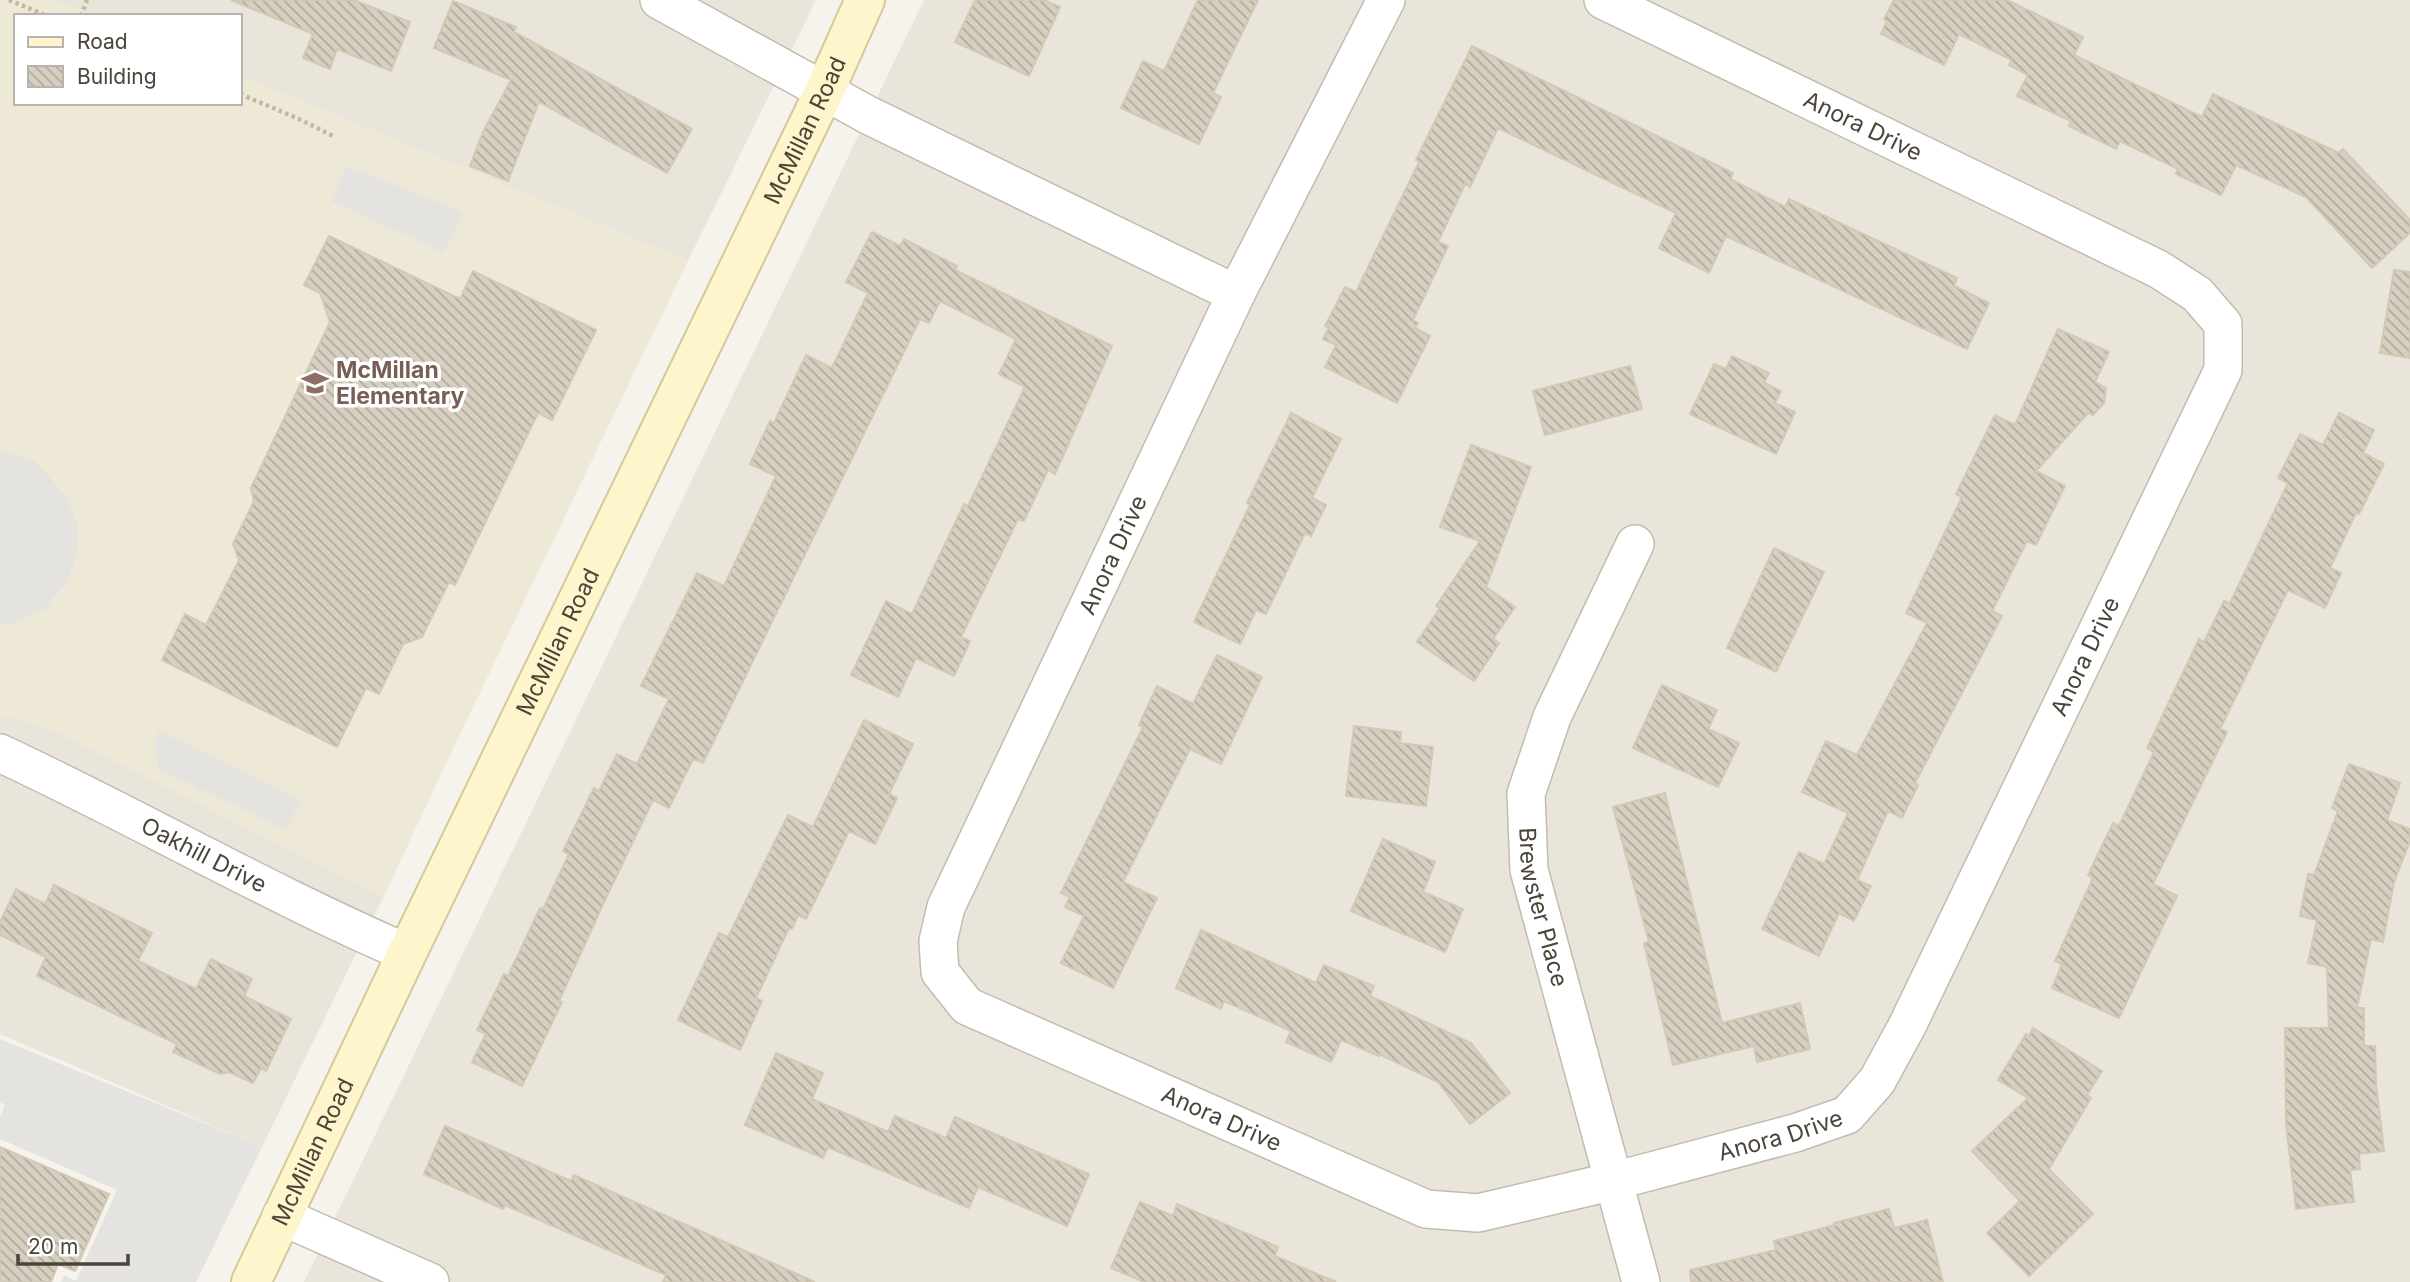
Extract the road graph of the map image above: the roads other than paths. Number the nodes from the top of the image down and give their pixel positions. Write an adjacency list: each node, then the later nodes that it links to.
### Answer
1 (659, 0): 5 (street)
2 (865, 0): 5 (street, McMillan Road)
3 (1385, 0): 6 (street, Anora Drive)
4 (1603, 0): 10 (street, Anora Drive)
5 (824, 92): 6 (street); 9 (street, McMillan Road)
6 (1236, 294): 10 (street, Anora Drive)
7 (1635, 544): 10 (street, Brewster Place)
8 (0, 753): 9 (street, Oakhill Drive)
9 (407, 953): 11 (street, McMillan Road)
10 (1614, 1181): 14 (street, Brewster Place)
11 (281, 1216): 12 (street, McMillan Road); 13 (street)
12 (251, 1282)
13 (430, 1282)
14 (1641, 1282)

